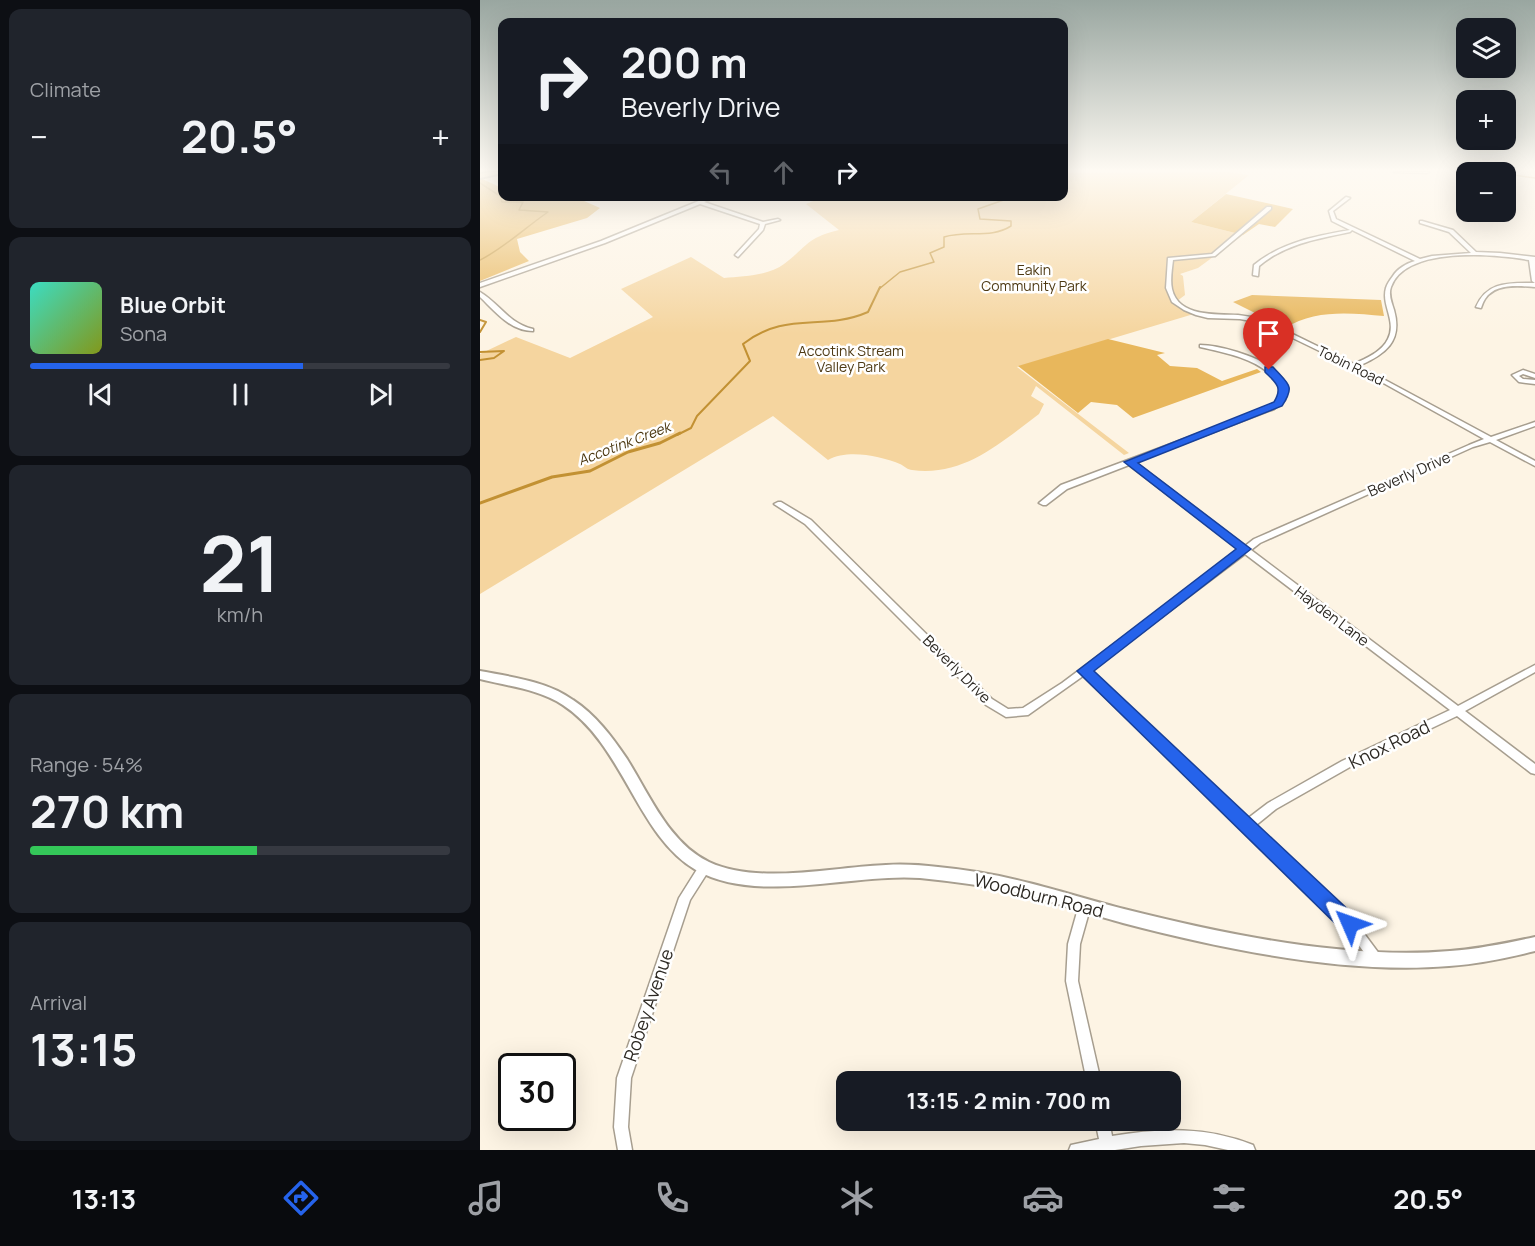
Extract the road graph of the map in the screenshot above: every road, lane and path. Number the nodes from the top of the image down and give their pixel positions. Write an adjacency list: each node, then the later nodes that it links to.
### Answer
1 (644, 226): 13 (street)
2 (762, 226): 8 (street)
3 (1248, 226): 18 (street, Tobin Road)
4 (1342, 226): 6 (street)
5 (1434, 226): 7 (street)
6 (1351, 230): 10 (street); 11 (street)
7 (1475, 254): 9 (street); 10 (street)
8 (738, 255)
9 (1533, 258): 12 (street)
10 (1420, 261): 18 (street)
11 (1256, 275)
12 (1535, 283): 15 (street)
13 (480, 285)
14 (480, 294): 16 (street)
15 (1479, 308)
16 (531, 330)
17 (1202, 346): 23 (street)
18 (1354, 366): 22 (street, Tobin Road)
19 (1535, 376): 20 (street)
20 (1535, 382)
21 (1535, 424): 22 (street, Beverly Drive)
22 (1490, 439): 24 (street, Tobin Road); 27 (street, Beverly Drive)
23 (1130, 462): 25 (street); 27 (street, Hayden Lane)
24 (1535, 464)
25 (1043, 503)
26 (778, 504): 29 (street, Beverly Drive)
27 (1244, 549): 29 (street, Beverly Drive); 31 (street, Hayden Lane)
28 (1535, 668): 31 (street, Knox Road)
29 (1084, 671): 33 (street)
30 (480, 675): 34 (street, Woodburn Road)
31 (1457, 710): 32 (street, Hayden Lane); 33 (street, Knox Road)
32 (1535, 770)
33 (1247, 826): 37 (street)
34 (705, 867): 35 (street, Woodburn Road); 41 (street, Robey Avenue)
35 (1085, 905): 37 (street, Woodburn Road); 38 (street)
36 (1535, 944): 37 (street, Woodburn Road)
37 (1377, 959)
38 (1092, 1071)
39 (1104, 1131): 40 (street)
40 (1108, 1147): 42 (street); 43 (street)
41 (625, 1150)
42 (1076, 1150)
43 (1248, 1150)

